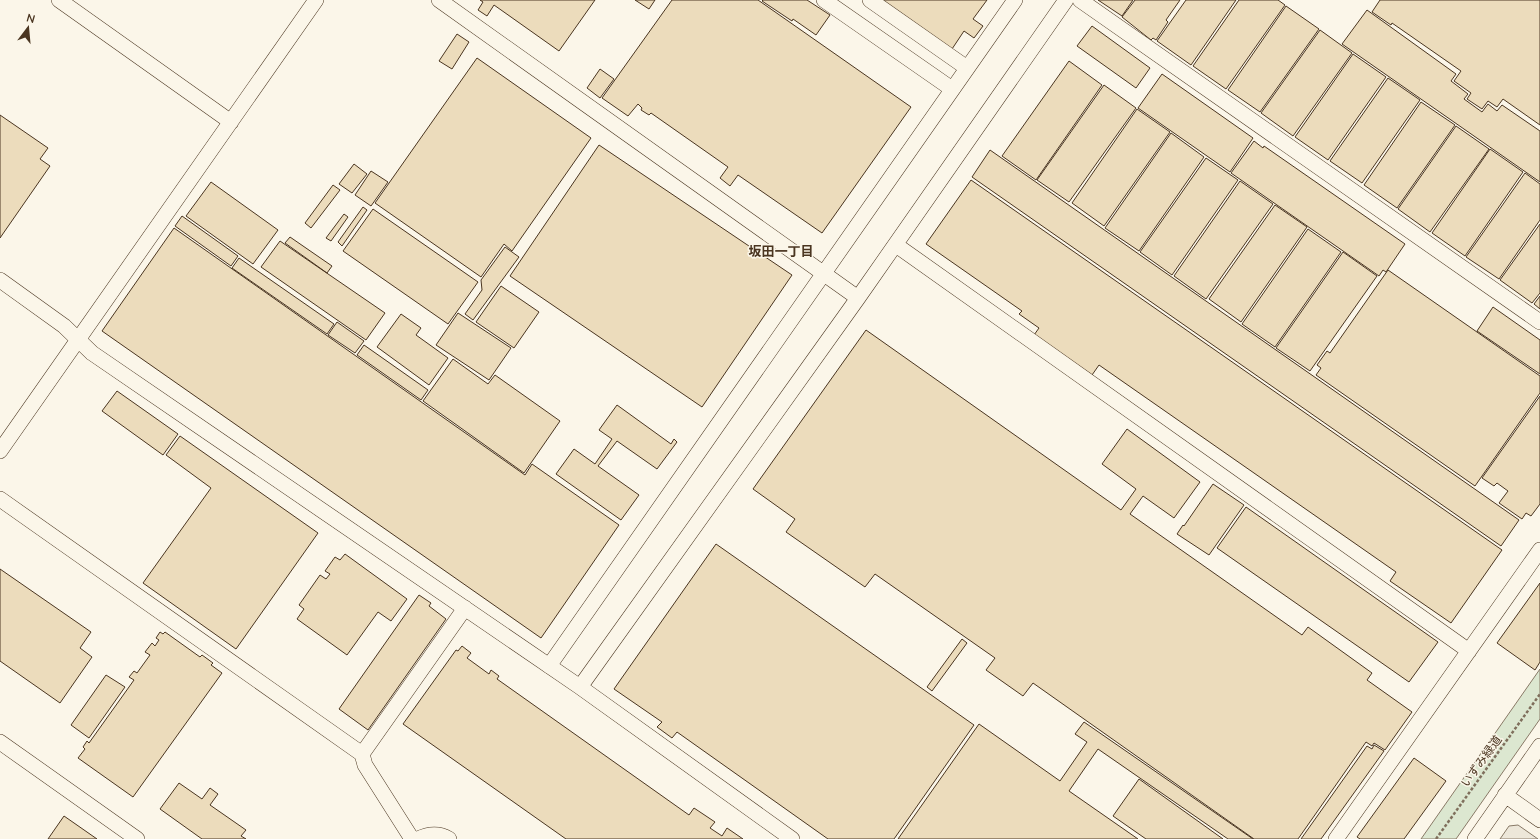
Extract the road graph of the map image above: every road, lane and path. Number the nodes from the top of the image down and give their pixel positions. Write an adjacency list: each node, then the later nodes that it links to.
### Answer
1 (59, 0): 11 (street)
2 (316, 0): 11 (street)
3 (870, 0): 9 (street)
4 (1015, 0): 9 (street)
5 (1066, 0): 12 (street)
6 (1080, 0): 16 (street)
7 (447, 2): 13 (street)
8 (834, 3): 10 (street)
9 (967, 68): 10 (street)
10 (952, 89): 13 (street)
11 (231, 122): 17 (street)
12 (896, 246): 15 (street); 22 (street)
13 (823, 274): 15 (street); 23 (street)
14 (0, 280): 17 (street)
15 (858, 298): 24 (street)
16 (1540, 322)
17 (78, 340): 18 (street); 21 (street)
18 (0, 451)
19 (0, 499): 28 (street)
20 (1540, 550): 22 (street)
21 (465, 608): 23 (street); 28 (street)
22 (1469, 651): 36 (street)
23 (549, 666): 24 (street)
24 (580, 687): 31 (street)
25 (1540, 694): 37 (path, いずみ緑道)
26 (0, 742): 32 (street)
27 (1540, 746): 29 (street)
28 (362, 754): 33 (street)
29 (1505, 796): 30 (street); 38 (street)
30 (1540, 820)
31 (788, 838)
32 (137, 839)
33 (412, 839)
34 (418, 839): 35 (street)
35 (449, 839)
36 (1336, 839)
37 (1436, 839)
38 (1475, 839)

